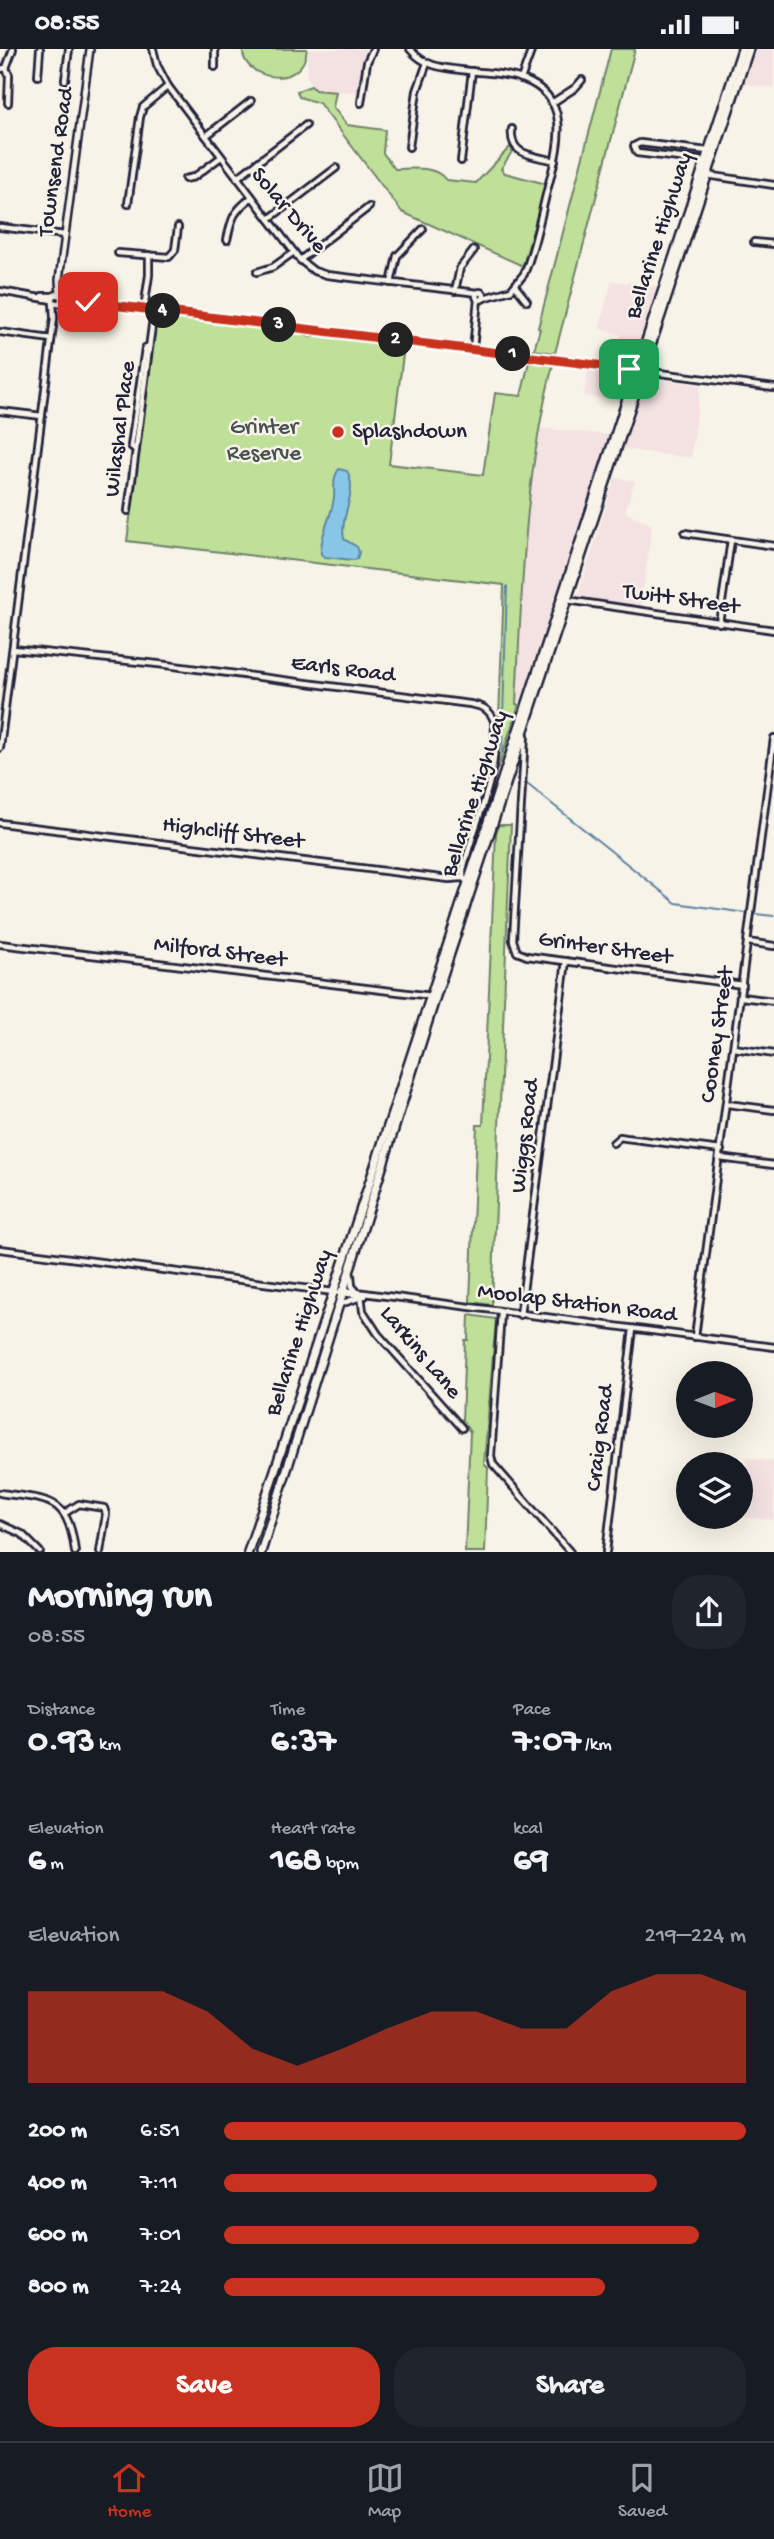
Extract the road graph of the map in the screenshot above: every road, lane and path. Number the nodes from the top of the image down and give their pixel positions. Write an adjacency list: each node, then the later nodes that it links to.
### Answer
1 (13, 49): 14 (street)
2 (40, 49): 16 (street)
3 (69, 49): 18 (street)
4 (90, 49): 46 (main road, Townsend Road)
5 (153, 49): 20 (street, Solar Drive)
6 (215, 49): 13 (street)
7 (373, 49): 23 (street)
8 (410, 49): 12 (street)
9 (532, 49): 17 (street)
10 (742, 49): 29 (highway, Bellarine Highway)
11 (749, 49): 35 (highway, Bellarine Highway)
12 (427, 64): 15 (street); 28 (street)
13 (215, 67)
14 (3, 68): 22 (street)
15 (472, 71): 17 (street); 31 (street)
16 (38, 76)
17 (521, 79): 24 (street)
18 (65, 80)
19 (582, 80): 24 (street)
20 (168, 86): 27 (street, Solar Drive); 40 (street)
21 (251, 101): 27 (street)
22 (8, 103)
23 (361, 103)
24 (552, 103): 32 (street)
25 (306, 125): 36 (street)
26 (512, 129): 32 (street)
27 (206, 136): 30 (street, Solar Drive)
28 (409, 147)
29 (708, 151): 33 (highway, Bellarine Highway); 33 (street)
30 (221, 157): 36 (street, Solar Drive); 37 (street)
31 (461, 161)
32 (555, 161): 57 (street)
33 (705, 161): 35 (highway, Bellarine Highway)
34 (336, 168): 42 (street)
35 (704, 175): 38 (street); 68 (highway, Bellarine Highway)
36 (237, 178): 39 (street, Solar Drive)
37 (185, 179)
38 (774, 185)
39 (252, 197): 42 (street, Solar Drive); 47 (street)
40 (128, 204)
41 (369, 208): 54 (street)
42 (269, 219): 51 (street, Solar Drive)
43 (0, 227): 46 (street)
44 (178, 227): 53 (street)
45 (423, 229): 56 (street)
46 (65, 235): 61 (main road, Townsend Road)
47 (227, 240)
48 (754, 242): 49 (street)
49 (774, 244)
50 (474, 250): 59 (street)
51 (294, 252): 54 (street, Solar Drive); 55 (street)
52 (118, 253): 53 (street)
53 (149, 255): 63 (street)
54 (300, 260): 56 (street, Solar Drive)
55 (257, 272)
56 (391, 283): 59 (street, Solar Drive)
57 (515, 286): 60 (street); 62 (street)
58 (0, 291): 61 (street)
59 (455, 291): 60 (street, Solar Drive)
60 (480, 297): 67 (street)
61 (57, 299): 63 (street); 66 (street, Townsend Road)
62 (527, 301)
63 (144, 309): 64 (street)
64 (154, 310): 67 (street); 72 (street, Wilashal Place)
65 (0, 332): 66 (street)
66 (51, 339): 71 (street, Townsend Road)
67 (473, 349): 68 (street)
68 (639, 371): 69 (street); 76 (highway, Bellarine Highway)
69 (774, 389)
70 (0, 411): 71 (street)
71 (42, 416): 79 (street, Townsend Road)
72 (128, 511)
73 (685, 533): 74 (street)
74 (731, 540): 75 (street); 77 (street)
75 (774, 546)
76 (565, 602): 77 (street, Twitt Street); 80 (highway, Bellarine Highway); 82 (highway, Bellarine Highway)
77 (719, 622): 78 (street, Twitt Street)
78 (774, 630)
79 (13, 649): 83 (street, Townsend Road); 87 (street, Earls Road)
80 (525, 729): 84 (highway, Bellarine Highway); 85 (street, Grinter Street)
81 (774, 738): 88 (street, Cooney Street)
82 (513, 744): 84 (highway); 87 (highway, Bellarine Highway)
83 (0, 748)
84 (516, 758): 85 (street, Grinter Street); 87 (highway, Bellarine Highway)
85 (522, 773): 91 (street, Grinter Street)
86 (0, 823): 87 (street, Highcliff Street)
87 (468, 881): 93 (highway, Bellarine Highway)
88 (748, 942): 90 (street); 92 (street, Cooney Street)
89 (0, 944): 93 (street, Milford Street)
90 (774, 946)
91 (566, 961): 92 (street, Grinter Street); 111 (street, Wiggs Road)
92 (743, 985): 94 (street, Cooney Street)
93 (433, 996): 105 (highway, Bellarine Highway); 106 (highway, Bellarine Highway)
94 (741, 997): 95 (street); 96 (street, Cooney Street)
95 (774, 1001)
96 (734, 1048): 97 (street); 98 (street, Cooney Street)
97 (774, 1054)
98 (727, 1104): 99 (street); 101 (street, Cooney Street)
99 (774, 1110)
100 (613, 1143): 101 (street)
101 (721, 1150): 102 (street, Cooney Street)
102 (720, 1158): 103 (street); 113 (street, Cooney Street)
103 (774, 1165)
104 (0, 1249): 106 (street, Moolap Station Road)
105 (351, 1270): 107 (highway, Bellarine Highway); 108 (street, Larkins Lane)
106 (334, 1292): 107 (street, Moolap Station Road); 124 (highway, Bellarine Highway)
107 (344, 1292): 108 (street, Moolap Station Road); 109 (highway, Bellarine Highway)
108 (361, 1295): 109 (street); 110 (street, Moolap Station Road); 115 (street, Larkins Lane)
109 (340, 1304): 125 (highway, Bellarine Highway)
110 (501, 1312): 111 (street, Moolap Station Road); 126 (street)
111 (520, 1315): 112 (street, Moolap Station Road)
112 (633, 1329): 113 (street, Moolap Station Road); 127 (street, Craig Road)
113 (695, 1337): 114 (street, Moolap Station Road)
114 (774, 1347)
115 (462, 1428)
116 (0, 1493): 117 (street)
117 (65, 1513): 122 (street); 123 (street)
118 (0, 1524): 119 (street)
119 (36, 1547): 120 (street); 121 (street)
120 (31, 1552)
121 (40, 1552)
122 (75, 1552)
123 (100, 1552)
124 (248, 1552)
125 (261, 1552)
126 (570, 1552)
127 (606, 1552)

